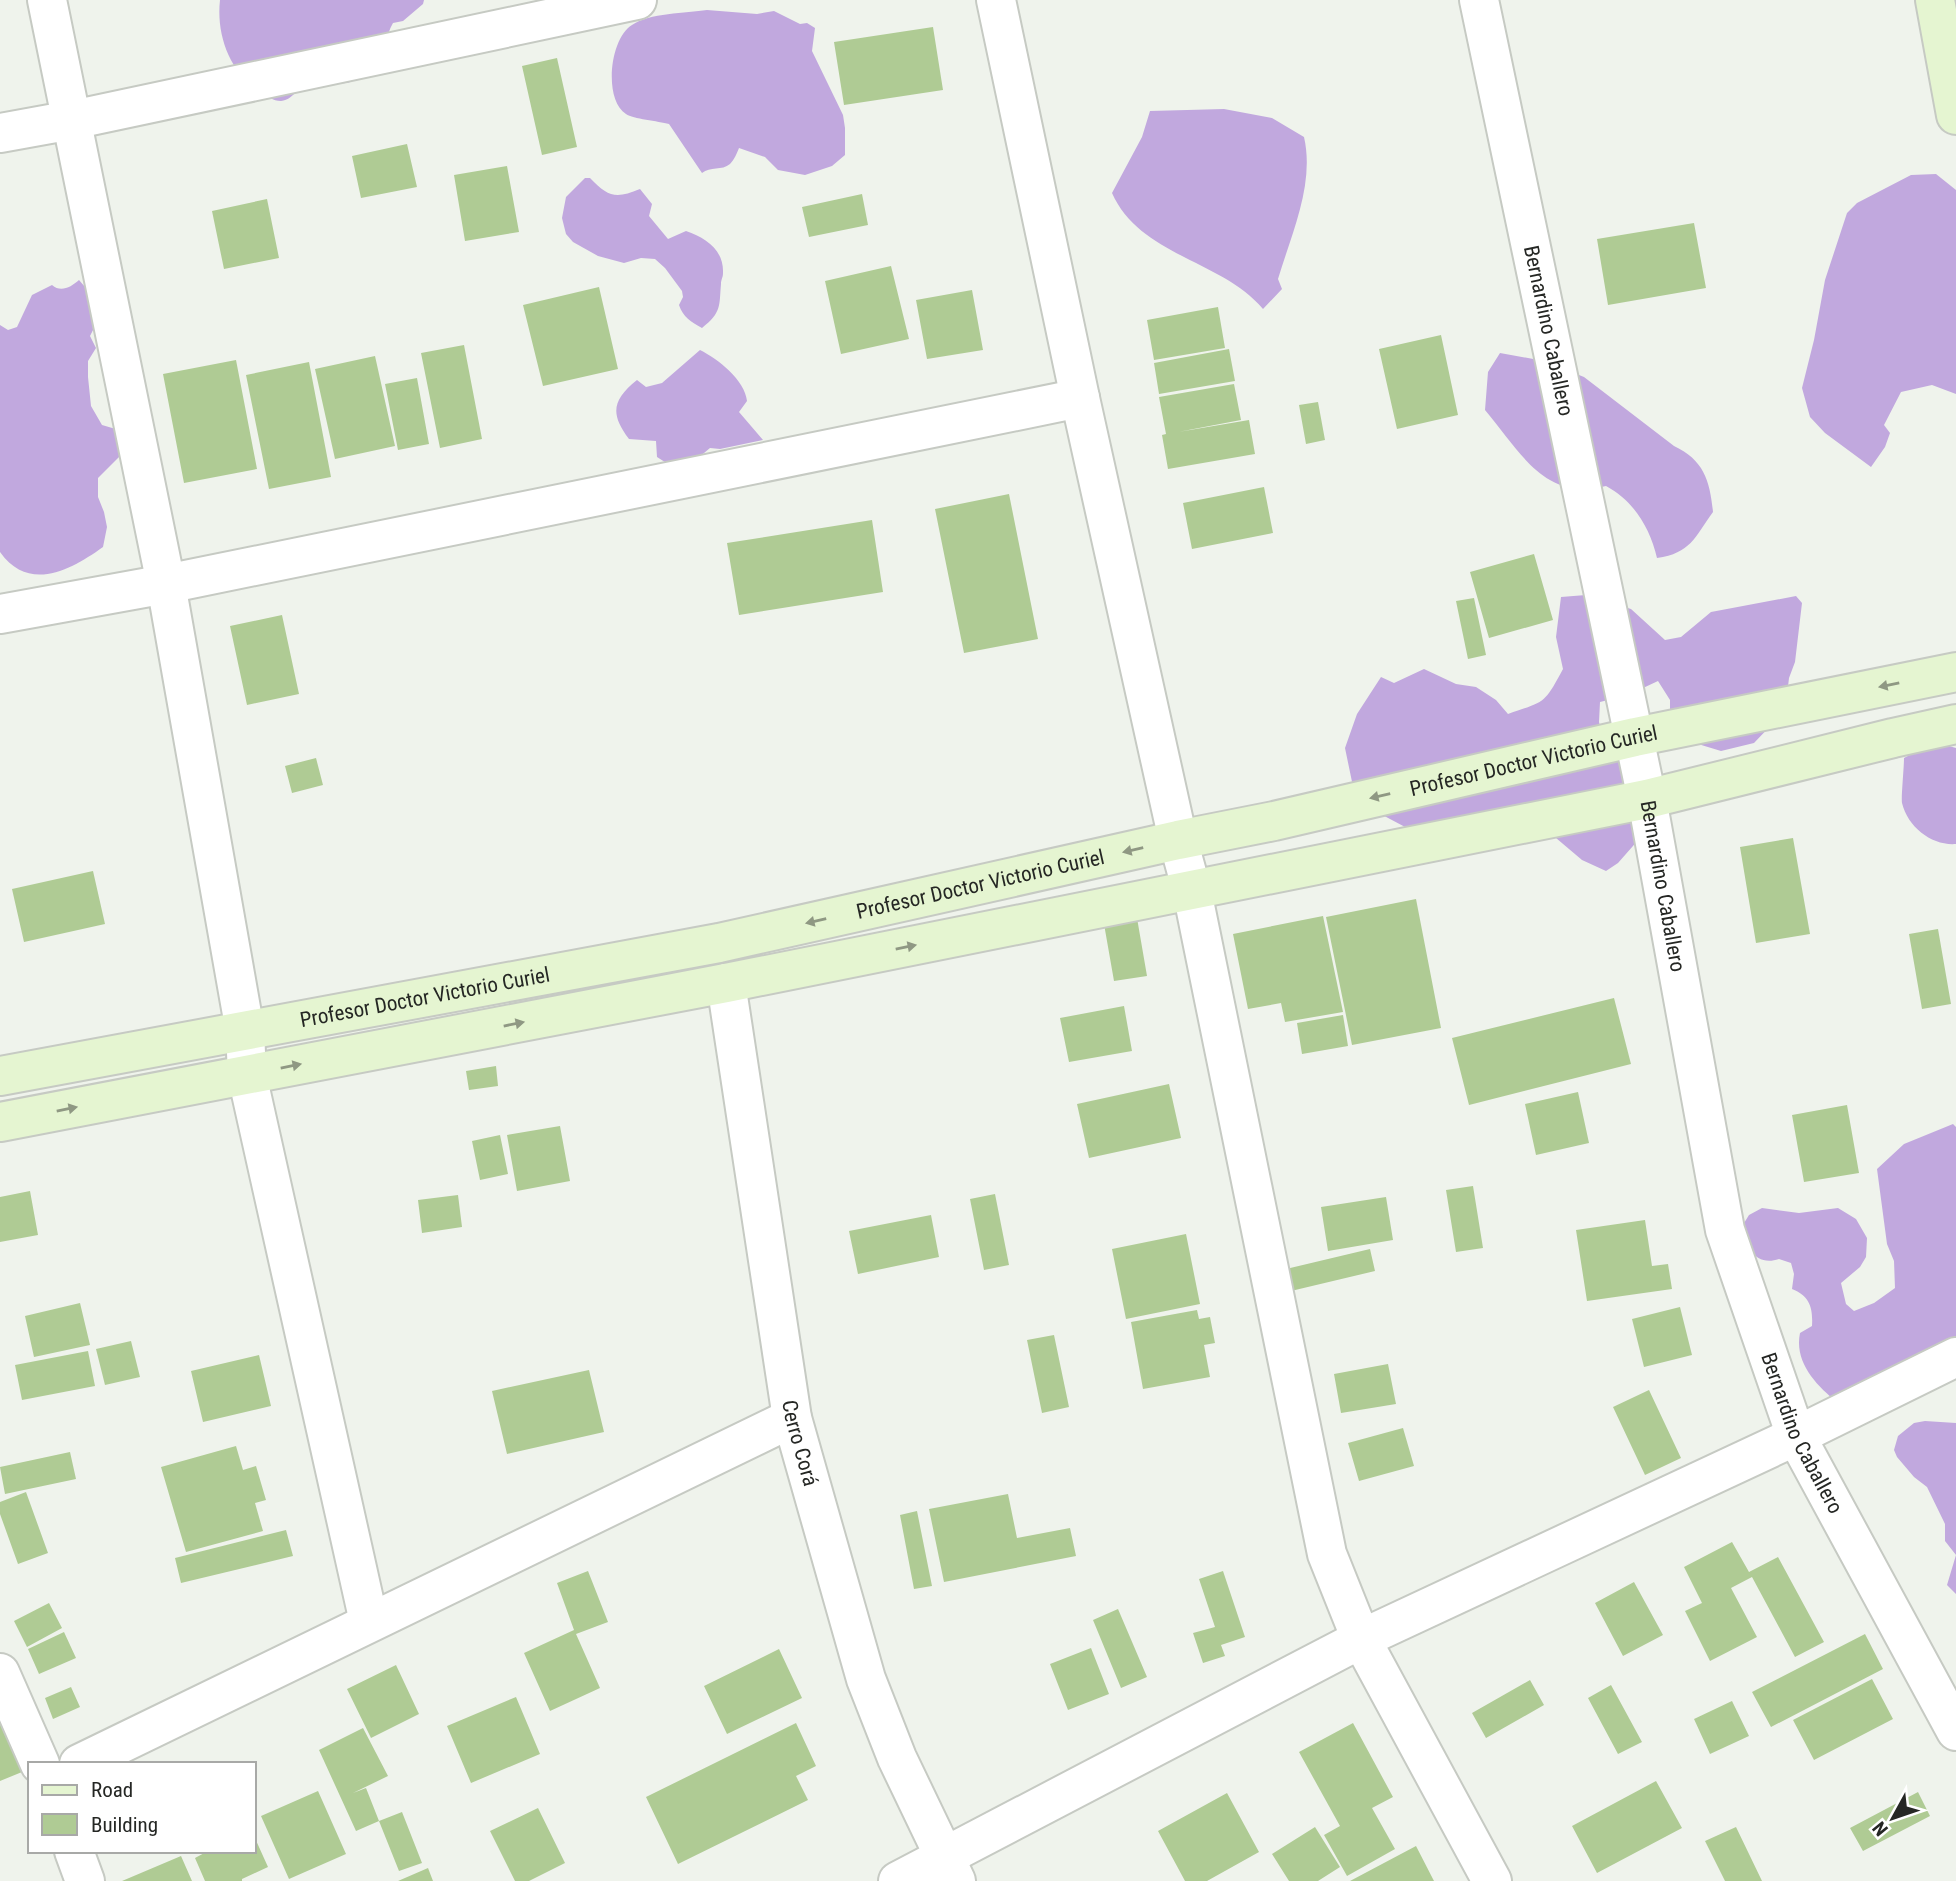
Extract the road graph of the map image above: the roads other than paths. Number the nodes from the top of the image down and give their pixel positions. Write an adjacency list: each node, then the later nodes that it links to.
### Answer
1 (47, 0): 7 (street)
2 (637, 0): 7 (street)
3 (996, 0): 9 (street)
4 (1479, 0): 14 (street, Bernardino Caballero)
5 (1935, 0): 6 (main road)
6 (1956, 115)
7 (72, 120): 8 (street); 10 (street)
8 (0, 133)
9 (1080, 398): 10 (street); 16 (street)
10 (166, 584): 11 (street); 19 (street)
11 (0, 614)
12 (1956, 672): 14 (main road, Profesor Doctor Victorio Curiel, one-way to 14)
13 (1956, 724): 15 (main road, Profesor Doctor Victorio Curiel)
14 (1635, 737): 15 (street, Bernardino Caballero); 16 (main road, Profesor Doctor Victorio Curiel, one-way to 16)
15 (1647, 799): 17 (main road, Profesor Doctor Victorio Curiel); 25 (street, Bernardino Caballero)
16 (1178, 839): 17 (street); 19 (main road, Profesor Doctor Victorio Curiel, one-way to 19)
17 (1192, 891): 18 (main road, Profesor Doctor Victorio Curiel, one-way to 17); 27 (street)
18 (726, 983): 20 (main road, Profesor Doctor Victorio Curiel, one-way to 18); 24 (street, Cerro Corá)
19 (245, 1031): 20 (street); 21 (main road, Profesor Doctor Victorio Curiel)
20 (247, 1075): 22 (main road, Profesor Doctor Victorio Curiel, one-way to 20); 26 (street)
21 (0, 1076)
22 (0, 1122)
23 (1956, 1357): 25 (street)
24 (792, 1418): 26 (street); 33 (street, Cerro Corá)
25 (1796, 1436): 27 (street); 29 (street, Bernardino Caballero)
26 (369, 1622): 31 (street)
27 (1361, 1639): 33 (street); 36 (street)
28 (0, 1673): 30 (street)
29 (1956, 1731)
30 (39, 1762)
31 (83, 1762)
32 (75, 1853): 34 (street)
33 (950, 1869): 35 (street)
34 (85, 1881)
35 (898, 1881)
36 (1492, 1881)

